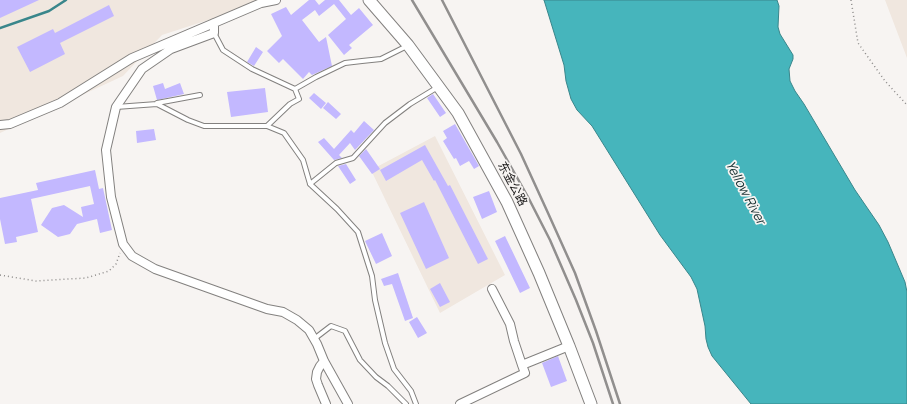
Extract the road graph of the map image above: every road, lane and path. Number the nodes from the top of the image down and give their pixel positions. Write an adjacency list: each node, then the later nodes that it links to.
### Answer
1 (276, 0): 5 (street)
2 (361, 0): 4 (street)
3 (851, 0): 12 (path)
4 (370, 2): 7 (main road, 东金公路)
5 (214, 23): 6 (street); 14 (street)
6 (214, 33): 9 (lane); 13 (street)
7 (408, 45): 8 (main road, 东金公路); 9 (lane)
8 (438, 86): 16 (lane); 21 (main road, 东金公路)
9 (295, 89): 15 (lane)
10 (200, 94): 11 (lane)
11 (157, 104): 13 (lane); 15 (lane)
12 (907, 106)
13 (116, 107): 17 (street)
14 (0, 125)
15 (268, 126): 16 (lane)
16 (310, 184): 27 (lane)
17 (122, 244): 18 (path); 20 (street)
18 (0, 275)
19 (492, 289): 23 (street)
20 (314, 339): 22 (street); 26 (lane)
21 (569, 346): 23 (street); 29 (main road, 东金公路)
22 (324, 361): 24 (street); 25 (street)
23 (522, 365): 28 (street)
24 (326, 404)
25 (348, 404)
26 (406, 404)
27 (416, 404)
28 (460, 404)
29 (591, 404)

